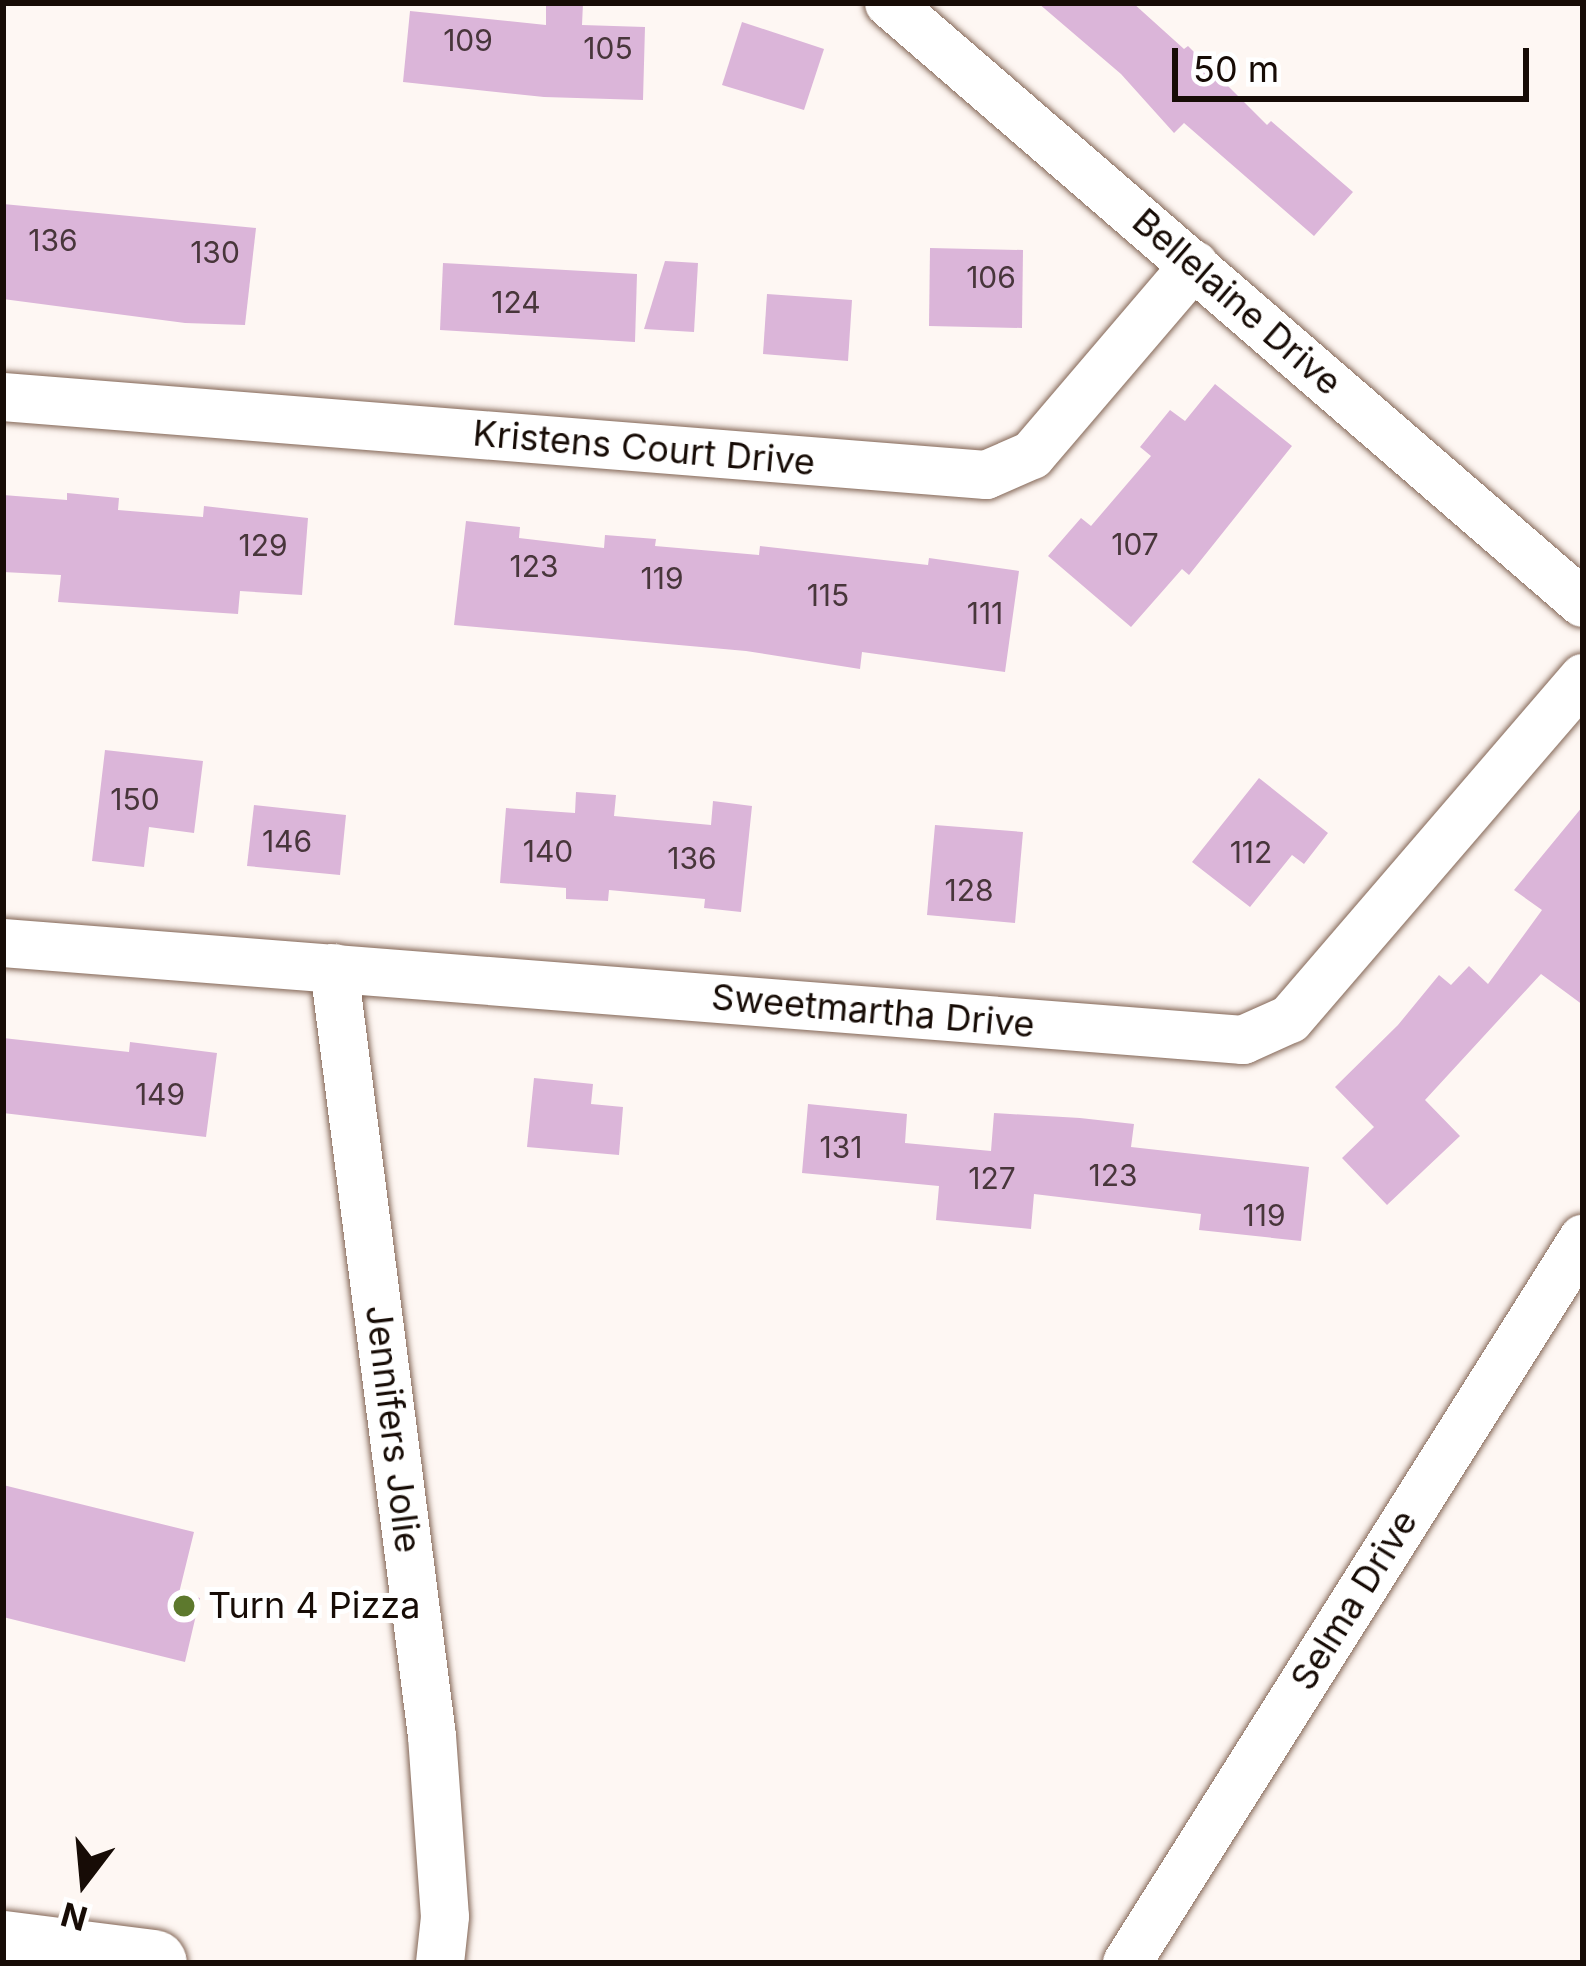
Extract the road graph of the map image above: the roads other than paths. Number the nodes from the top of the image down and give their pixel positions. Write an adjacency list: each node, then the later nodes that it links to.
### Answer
1 (890, 3): 2 (street, Bellelaine Drive)
2 (1194, 265): 3 (street, Kristens Court Drive); 4 (street, Bellelaine Drive)
3 (3, 397)
4 (1583, 603)
5 (1583, 678): 7 (street, Sweetmartha Drive)
6 (3, 943): 7 (street, Sweetmartha Drive)
7 (334, 968): 11 (street, Jennifers Jolie)
8 (1583, 1239): 12 (street, Selma Drive)
9 (3, 1944): 10 (main road)
10 (154, 1963)
11 (440, 1963)
12 (1127, 1963)

